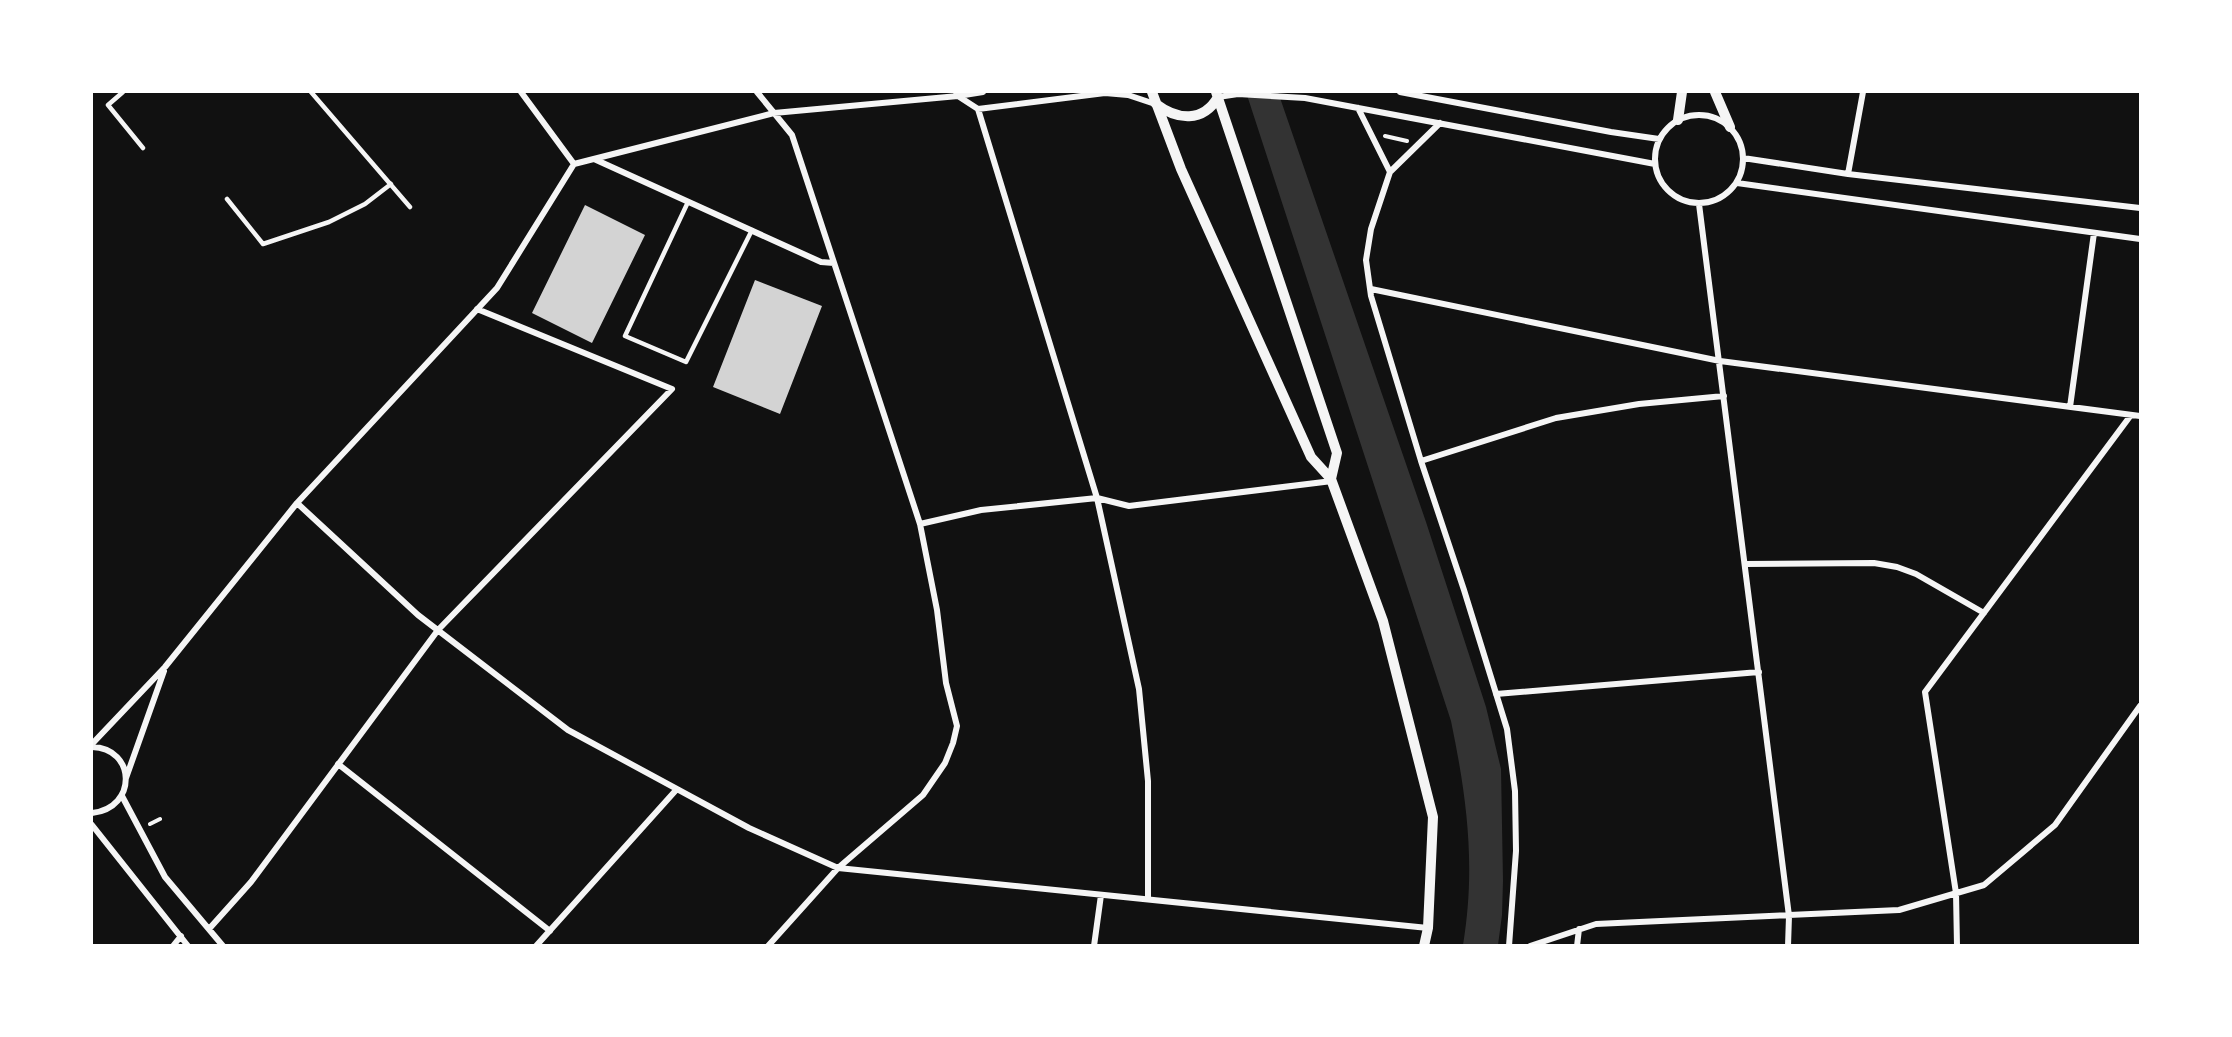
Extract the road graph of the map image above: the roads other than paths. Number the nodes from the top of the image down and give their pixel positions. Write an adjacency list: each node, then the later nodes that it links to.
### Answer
1 (123, 92): 21 (lane)
2 (311, 92): 29 (lane)
3 (521, 92): 24 (street)
4 (757, 92): 16 (street)
5 (983, 92): 11 (street)
6 (1152, 92): 13 (street)
7 (1400, 92): 20 (street)
8 (1682, 92): 17 (street)
9 (1715, 92): 19 (street)
10 (1863, 92): 27 (street)
11 (957, 94): 15 (street); 16 (street)
12 (1217, 94): 13 (street); 14 (street); 47 (street)
13 (1155, 104): 15 (street); 47 (street)
14 (1358, 108): 18 (street); 26 (street)
15 (978, 109): 48 (street)
16 (774, 113): 23 (street); 38 (street)
17 (1678, 120): 19 (street); 20 (street)
18 (1440, 123): 25 (street); 26 (street)
19 (1730, 127): 22 (street)
20 (1659, 139): 25 (street)
21 (143, 148)
22 (1743, 158): 27 (street); 28 (street)
23 (594, 159): 24 (street); 31 (street)
24 (574, 164): 40 (street)
25 (1655, 164): 32 (street)
26 (1390, 172): 39 (street)
27 (1848, 174): 34 (street)
28 (1737, 183): 32 (street); 36 (street)
29 (391, 184): 30 (lane); 33 (lane)
30 (227, 199)
31 (688, 202): 35 (street); 35 (lane)
32 (1699, 204): 41 (street)
33 (410, 207)
34 (2140, 208)
35 (752, 230): 38 (street)
36 (2094, 233): 37 (street); 43 (street)
37 (2140, 239)
38 (834, 263): 50 (street)
39 (1371, 289): 41 (street); 46 (street)
40 (477, 309): 49 (street); 53 (street)
41 (1720, 361): 42 (street); 43 (street)
42 (1724, 396): 46 (street); 51 (street)
43 (2070, 407): 44 (street)
44 (2131, 415): 45 (street); 52 (street)
45 (2140, 416)
46 (1420, 461): 56 (street)
47 (1332, 480): 48 (street); 70 (street)
48 (1097, 498): 50 (street); 68 (street)
49 (297, 503): 53 (street); 54 (street)
50 (921, 524): 65 (street)
51 (1745, 564): 52 (street); 55 (street)
52 (1984, 613): 66 (street)
53 (438, 630): 59 (street); 61 (street)
54 (165, 667): 58 (street); 60 (street)
55 (1759, 672): 56 (street); 69 (street)
56 (1496, 694): 82 (street)
57 (2140, 706): 66 (street)
58 (92, 745): 60 (street)
59 (338, 764): 71 (street); 73 (street)
60 (126, 777): 62 (street)
61 (677, 789): 65 (street); 73 (street)
62 (122, 796): 63 (street); 71 (street)
63 (92, 813)
64 (92, 825): 74 (street)
65 (837, 868): 67 (street); 79 (street)
66 (1956, 893): 69 (street); 86 (street)
67 (1101, 895): 68 (street); 80 (street)
68 (1148, 899): 70 (street)
69 (1789, 916): 72 (street); 85 (street)
70 (1428, 928): 81 (street)
71 (209, 929): 77 (street)
72 (1579, 929): 83 (street); 84 (street)
73 (550, 931): 78 (street)
74 (181, 936): 75 (street); 76 (street)
75 (172, 945)
76 (188, 945)
77 (223, 945)
78 (536, 945)
79 (768, 945)
80 (1094, 945)
81 (1424, 945)
82 (1509, 945)
83 (1530, 945)
84 (1578, 945)
85 (1788, 945)
86 (1957, 945)

